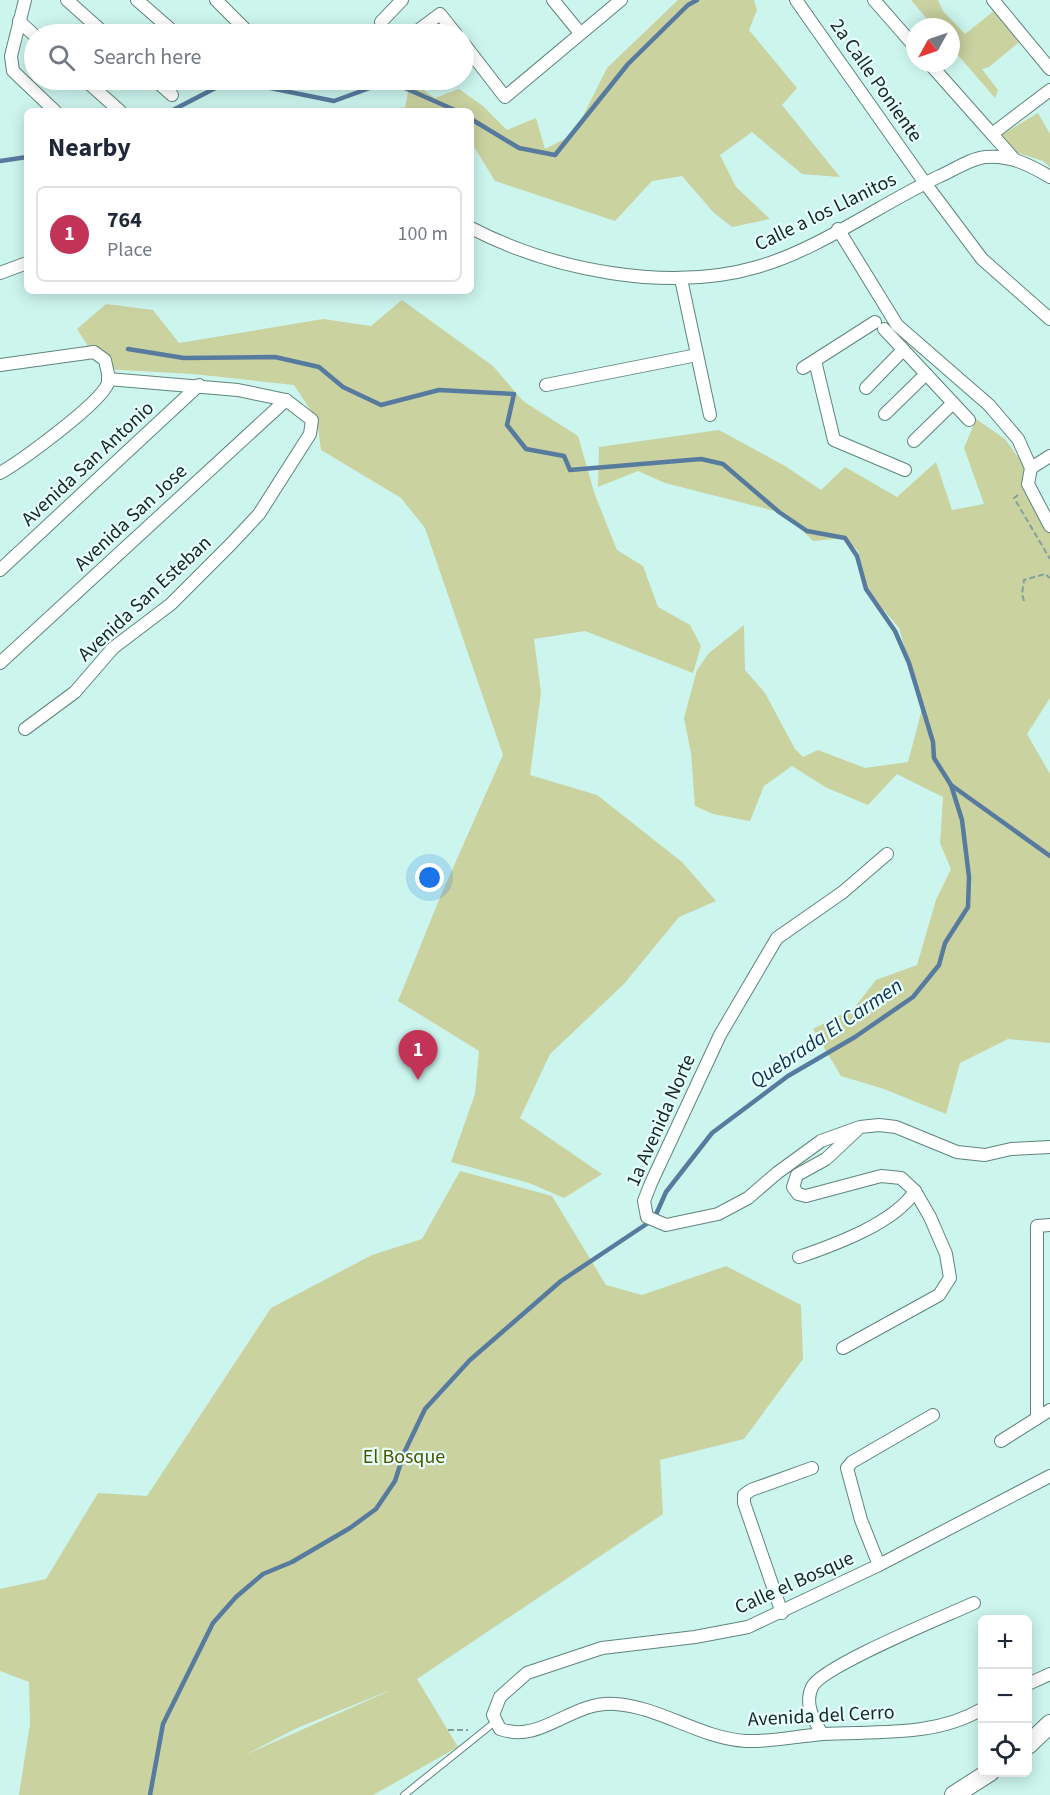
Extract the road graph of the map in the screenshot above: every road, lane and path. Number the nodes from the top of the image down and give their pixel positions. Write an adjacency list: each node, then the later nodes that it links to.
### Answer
1 (24, 0): 11 (street)
2 (67, 0): 13 (street)
3 (138, 0): 14 (street)
4 (216, 0): 15 (street)
5 (402, 0): 12 (street)
6 (553, 0): 19 (street)
7 (621, 0): 19 (street)
8 (796, 0): 35 (street, 2a Calle Poniente)
9 (874, 0): 20 (street)
10 (993, 0): 22 (street)
11 (19, 21): 18 (street); 24 (street)
12 (381, 22)
13 (94, 24)
14 (165, 24)
15 (240, 24)
16 (427, 24): 17 (street)
17 (448, 24)
18 (24, 26)
19 (580, 33): 21 (street)
20 (906, 37)
21 (474, 57)
22 (1050, 69)
23 (937, 72): 32 (street)
24 (24, 81)
25 (33, 90): 30 (street)
26 (96, 90): 31 (street)
27 (166, 90): 29 (street)
28 (1050, 90): 32 (street)
29 (172, 95)
30 (52, 108)
31 (117, 108)
32 (992, 134): 33 (street)
33 (1014, 159): 34 (street, Calle a los Llanitos); 35 (street, Calle a los Llanitos)
34 (1050, 177)
35 (925, 183): 36 (street, Calle a los Llanitos); 41 (street, 2a Calle Poniente)
36 (838, 229): 40 (street, Calle a los Llanitos); 59 (street)
37 (474, 230): 40 (street, Calle a los Llanitos)
38 (24, 264): 39 (street)
39 (0, 273)
40 (681, 279): 43 (street)
41 (1050, 319)
42 (903, 350): 44 (street); 47 (street); 51 (street)
43 (698, 355): 50 (street); 55 (street)
44 (815, 361): 46 (street); 60 (street)
45 (0, 365): 48 (street)
46 (803, 368)
47 (926, 374): 53 (street); 54 (street)
48 (108, 379): 49 (street); 61 (street)
49 (200, 385): 52 (street); 65 (street, Avenida San Antonio)
50 (546, 385)
51 (866, 388)
52 (286, 400): 68 (street, Avenida San Jose); 69 (street, Avenida San Esteban)
53 (953, 403): 56 (street); 57 (street)
54 (885, 414)
55 (710, 415)
56 (969, 420)
57 (914, 441)
58 (1050, 456): 59 (street)
59 (1031, 468): 62 (street)
60 (905, 470)
61 (0, 473)
62 (1028, 484): 63 (street); 64 (path)
63 (1050, 525)
64 (1050, 559)
65 (0, 570)
66 (1050, 579): 67 (path)
67 (1024, 601)
68 (0, 663)
69 (25, 729)
70 (887, 854): 71 (street, 1a Avenida Norte)
71 (860, 1127): 72 (street, 1a Avenida Norte); 73 (street)
72 (1050, 1147)
73 (915, 1191): 75 (street); 76 (street)
74 (1050, 1224): 79 (street)
75 (799, 1257)
76 (843, 1348)
77 (1050, 1410): 79 (street)
78 (933, 1415): 83 (street)
79 (1037, 1418): 80 (street)
80 (1001, 1441)
81 (812, 1468): 85 (street)
82 (1050, 1476): 83 (street, Calle el Bosque)
83 (879, 1565): 85 (street, Calle el Bosque)
84 (974, 1603): 91 (street)
85 (782, 1613): 89 (street, Calle el Bosque)
86 (1050, 1674): 87 (street)
87 (1032, 1682)
88 (978, 1711): 91 (street, Avenida del Cerro)
89 (495, 1722): 91 (street, Avenida del Cerro); 94 (lane)
90 (1050, 1724): 92 (street)
91 (822, 1734)
92 (1032, 1741)
93 (983, 1777): 95 (street)
94 (404, 1795)
95 (954, 1795)

